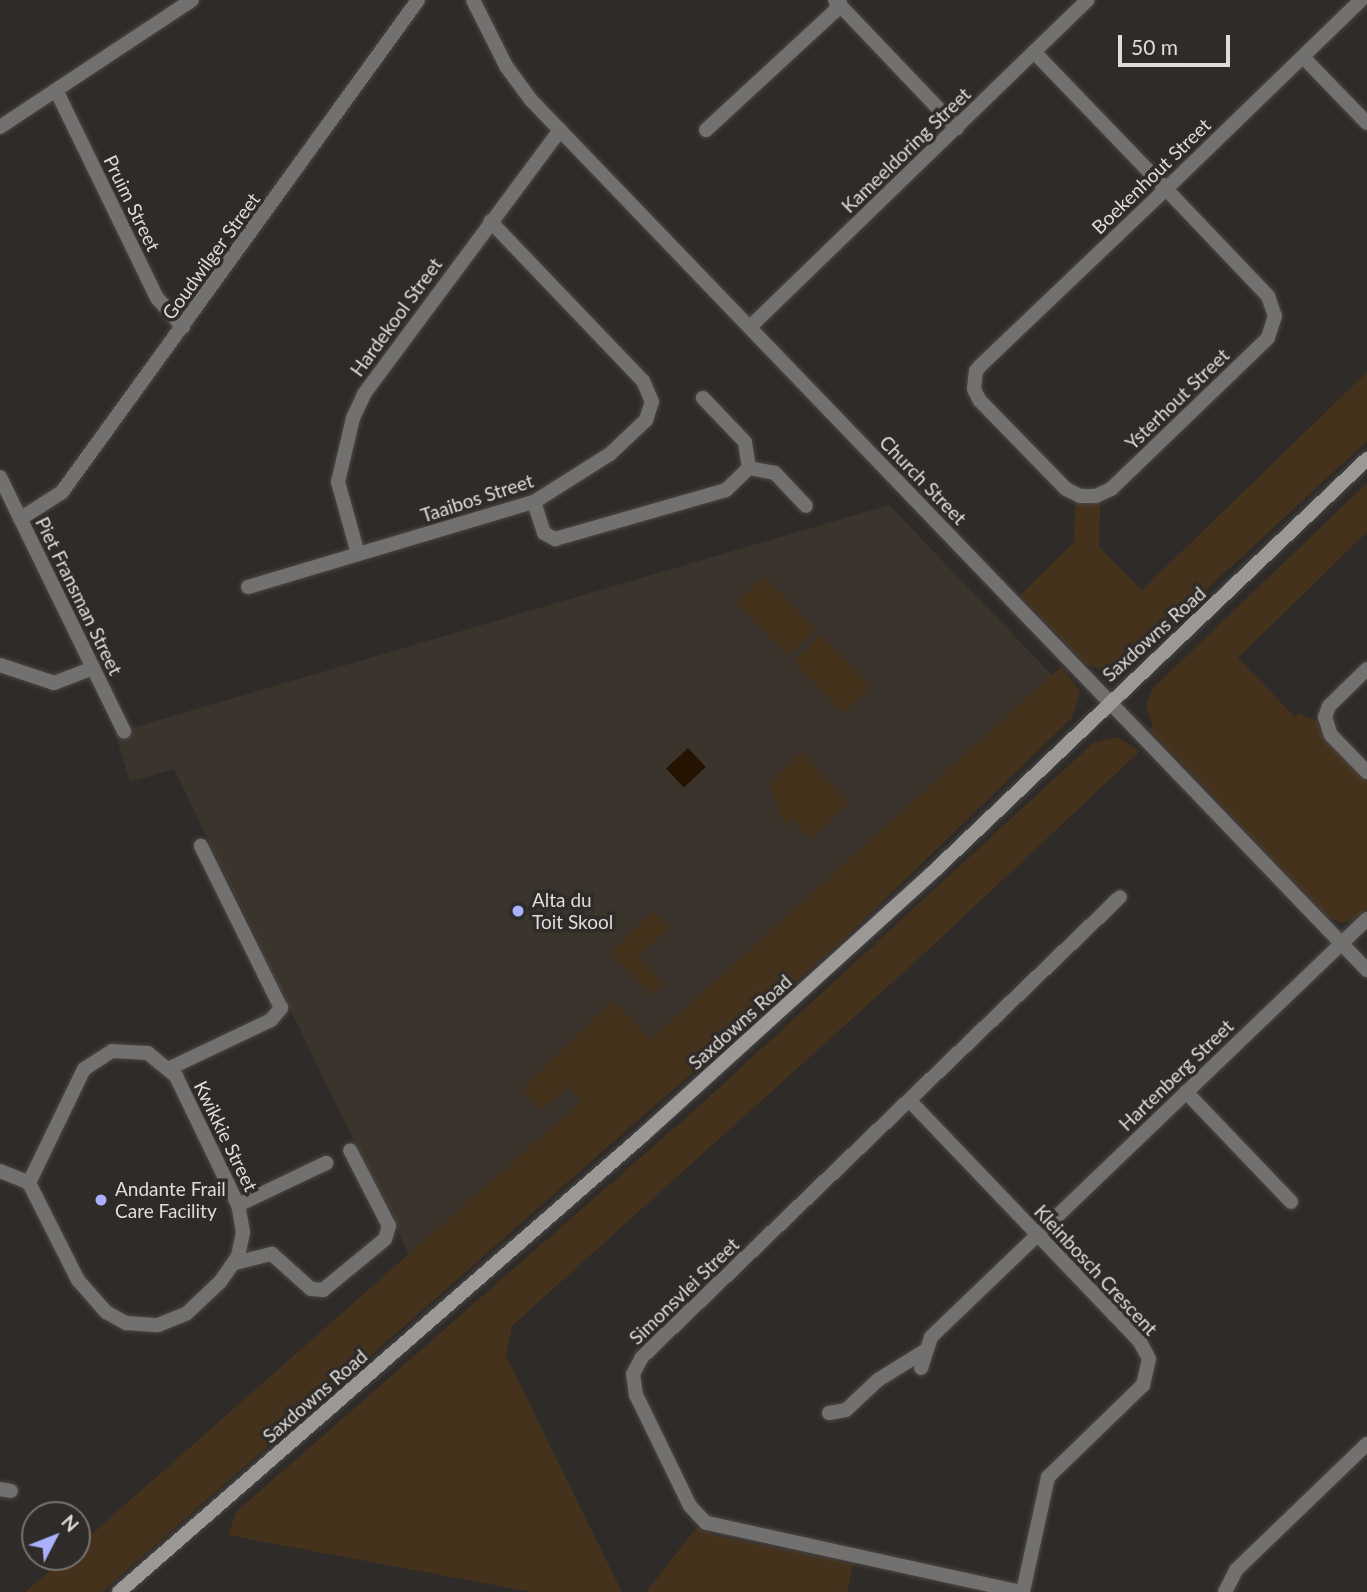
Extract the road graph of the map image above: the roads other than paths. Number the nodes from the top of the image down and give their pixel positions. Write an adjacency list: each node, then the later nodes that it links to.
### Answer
1 (192, 0): 9 (street)
2 (418, 0): 17 (street, Goudwilger Street)
3 (473, 0): 13 (street, Church Street)
4 (1088, 0): 7 (street, Kameeldoring Street)
5 (1362, 0): 8 (street, Boekenhout Street)
6 (837, 1): 12 (street); 14 (street)
7 (1034, 52): 12 (street, Kameeldoring Street); 15 (street)
8 (1303, 57): 10 (street); 15 (street, Boekenhout Street)
9 (55, 90): 11 (street); 17 (street, Pruim Street)
10 (1367, 124)
11 (0, 127)
12 (957, 128): 18 (street, Kameeldoring Street)
13 (560, 130): 16 (street, Hardekool Street); 18 (street, Church Street)
14 (706, 130)
15 (1166, 189): 19 (street, Boekenhout Street); 19 (street, Ysterhout Street)
16 (490, 221): 24 (street, Taaibos Street); 27 (street, Hardekool Street)
17 (183, 327): 26 (street, Goudwilger Street)
18 (750, 327): 32 (street, Church Street)
19 (973, 383)
20 (703, 398): 22 (street)
21 (1367, 458): 32 (street, Saxdowns Road)
22 (749, 468): 24 (street); 25 (street)
23 (0, 477): 26 (street, Piet Fransman Street)
24 (534, 502): 27 (street, Taaibos Street)
25 (806, 506)
26 (20, 519): 30 (street, Piet Fransman Street)
27 (358, 554): 28 (street, Taaibos Street)
28 (248, 587)
29 (0, 666): 30 (street)
30 (93, 668): 33 (street, Piet Fransman Street)
31 (1367, 669): 34 (street)
32 (1109, 701): 38 (street, Church Street); 55 (street, Saxdowns Road)
33 (124, 731)
34 (1367, 772)
35 (201, 846): 40 (street)
36 (1120, 897): 42 (street, Simonsvlei Street)
37 (1367, 919): 38 (street, Hartenberg Street)
38 (1342, 943): 39 (street, Church Street); 41 (street, Hartenberg Street)
39 (1367, 970)
40 (170, 1068): 46 (street, Kwikkie Street); 48 (street, Kwikkie Street)
41 (1186, 1092): 47 (street); 49 (street, Hartenberg Street)
42 (909, 1100): 49 (street, Kleinbosch Crescent); 56 (street, Simonsvlei Street)
43 (351, 1150): 50 (street)
44 (326, 1163): 48 (street)
45 (0, 1171): 46 (street)
46 (29, 1183): 50 (street)
47 (1291, 1202)
48 (238, 1205): 50 (street, Kwikkie Street)
49 (1037, 1235): 51 (street, Hartenberg Street); 56 (street, Kleinbosch Crescent)
50 (235, 1263)
51 (923, 1352): 52 (street); 53 (street)
52 (921, 1367)
53 (829, 1413)
54 (1367, 1444): 57 (street)
55 (119, 1592)
56 (1022, 1592)
57 (1225, 1592)

